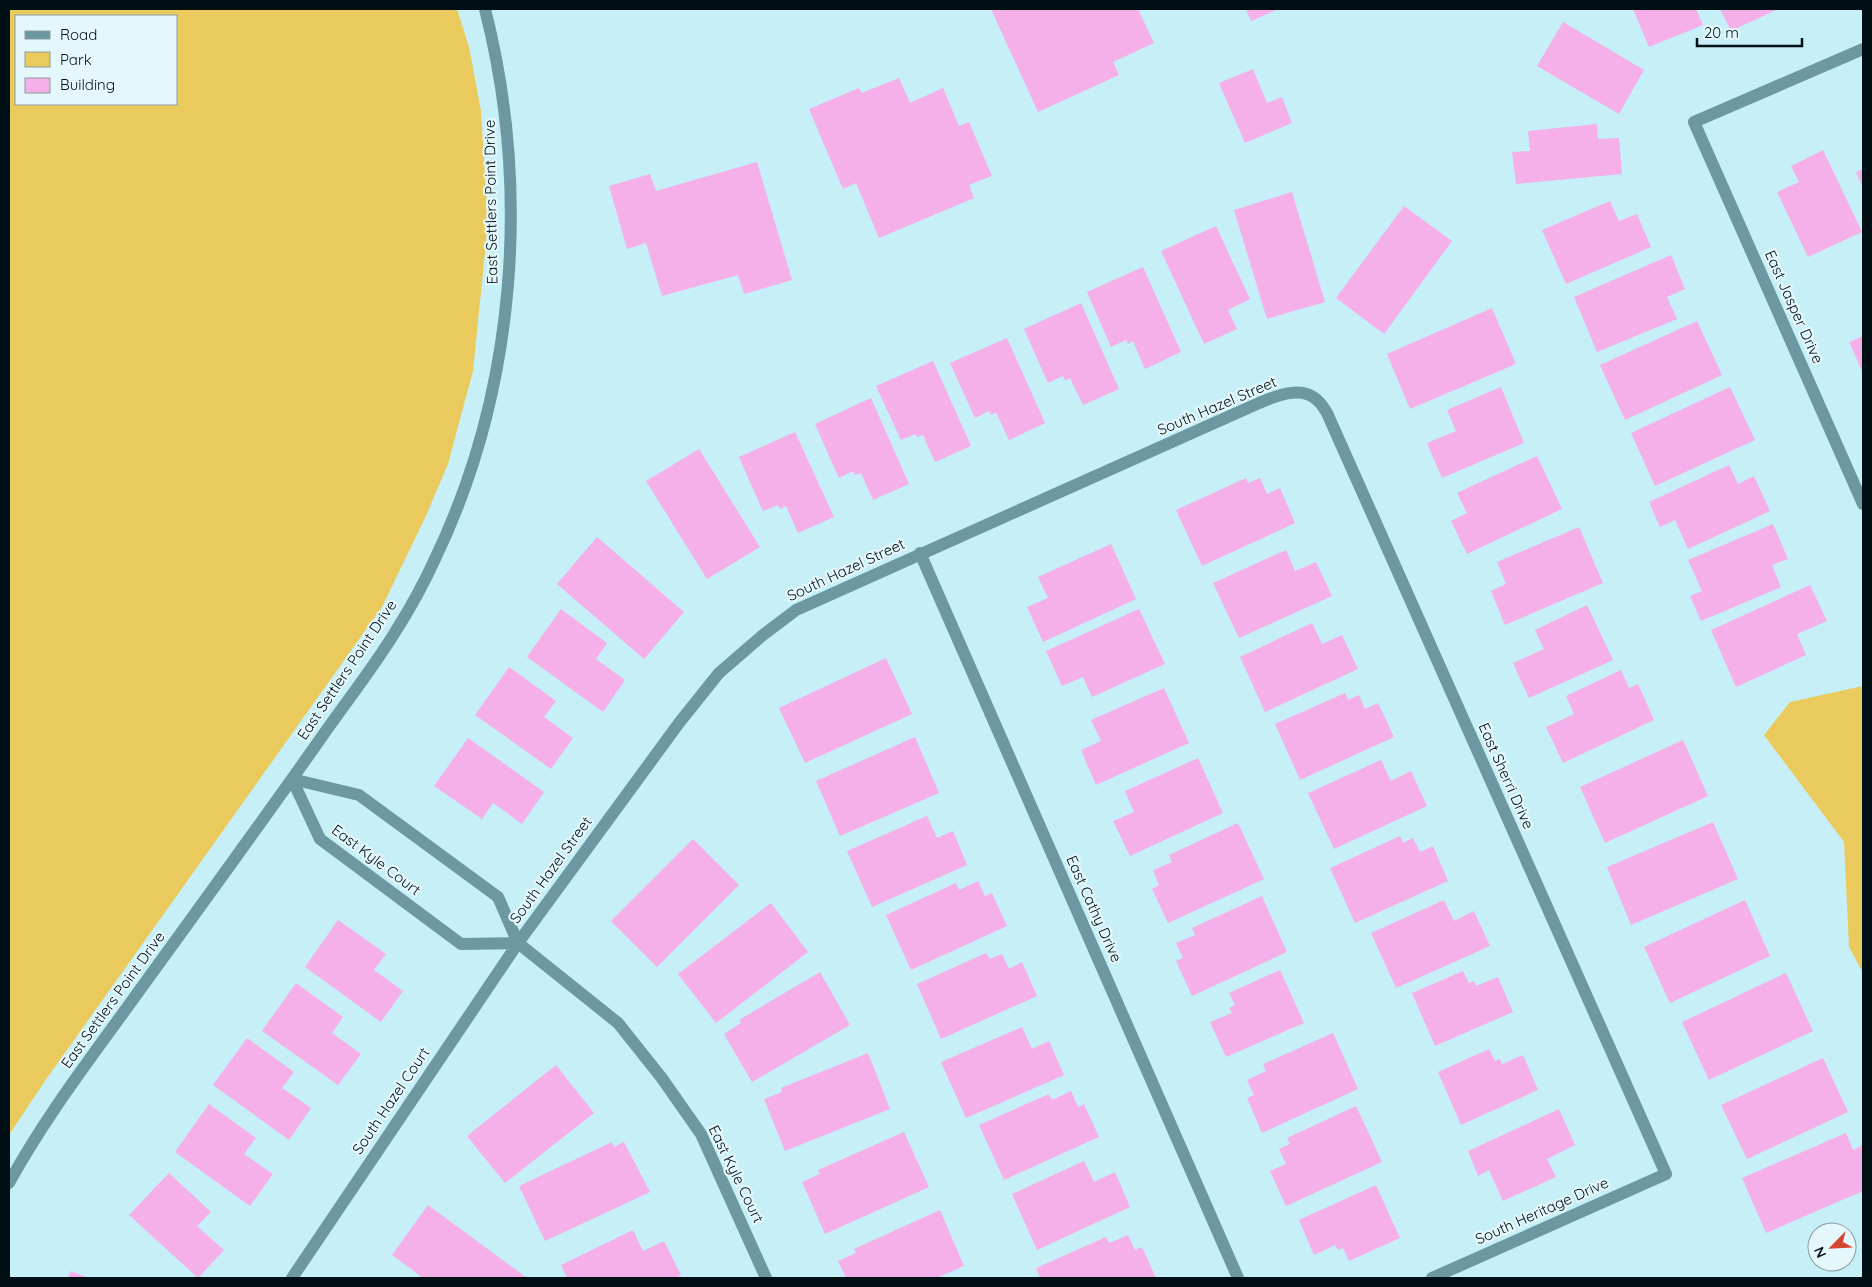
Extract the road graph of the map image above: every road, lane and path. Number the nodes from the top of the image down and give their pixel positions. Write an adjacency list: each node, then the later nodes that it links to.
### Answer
1 (485, 9): 6 (street, East Settlers Point Drive)
2 (1863, 49): 4 (street, East Jasper Drive)
3 (1311, 395): 5 (street, South Hazel Street); 8 (street, East Sherri Drive)
4 (1863, 504)
5 (920, 553): 7 (street, South Hazel Street); 12 (street, East Cathy Drive)
6 (292, 779): 7 (street, East Kyle Court); 7 (street, East Kyle Court); 9 (street, East Settlers Point Drive)
7 (518, 943): 10 (street, South Hazel Court); 11 (street, East Kyle Court)
8 (1666, 1174): 13 (street, South Heritage Drive)
9 (9, 1183)
10 (292, 1278)
11 (766, 1278)
12 (1238, 1278)
13 (1432, 1278)

